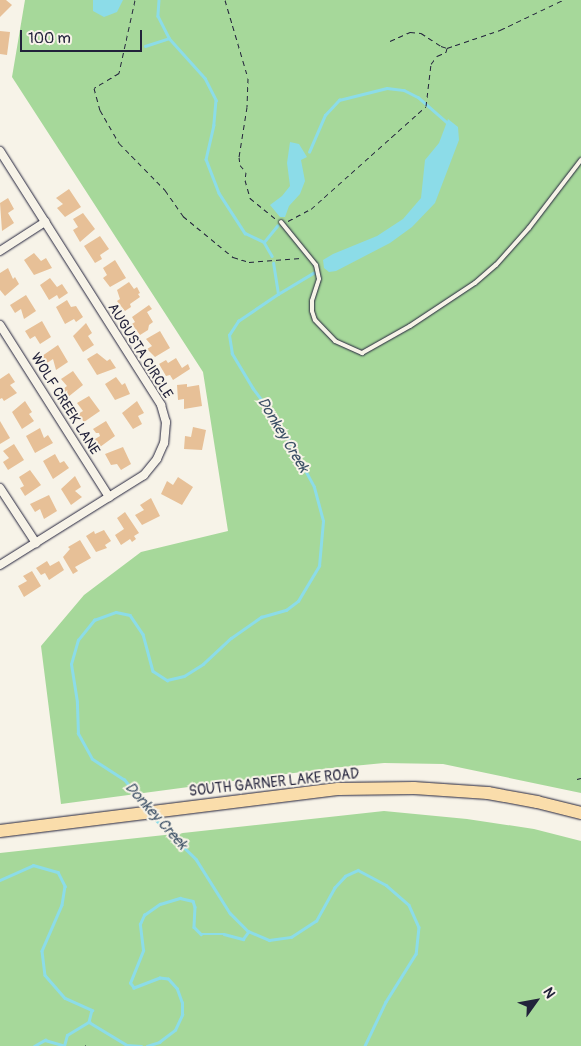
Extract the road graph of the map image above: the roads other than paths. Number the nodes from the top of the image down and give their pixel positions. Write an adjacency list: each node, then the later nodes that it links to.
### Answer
1 (0, 151): 3 (street, AUGUSTA CIRCLE)
2 (581, 160): 4 (lane)
3 (45, 222): 5 (street); 8 (street, AUGUSTA CIRCLE)
4 (281, 222)
5 (0, 251)
6 (0, 325): 8 (street, WOLF CREEK LANE)
7 (0, 488): 9 (street)
8 (110, 497): 9 (street, AUGUSTA CIRCLE)
9 (36, 543): 10 (street, AUGUSTA CIRCLE)
10 (0, 565)
11 (581, 813): 12 (main road, SOUTH GARNER LAKE ROAD)
12 (0, 831)

